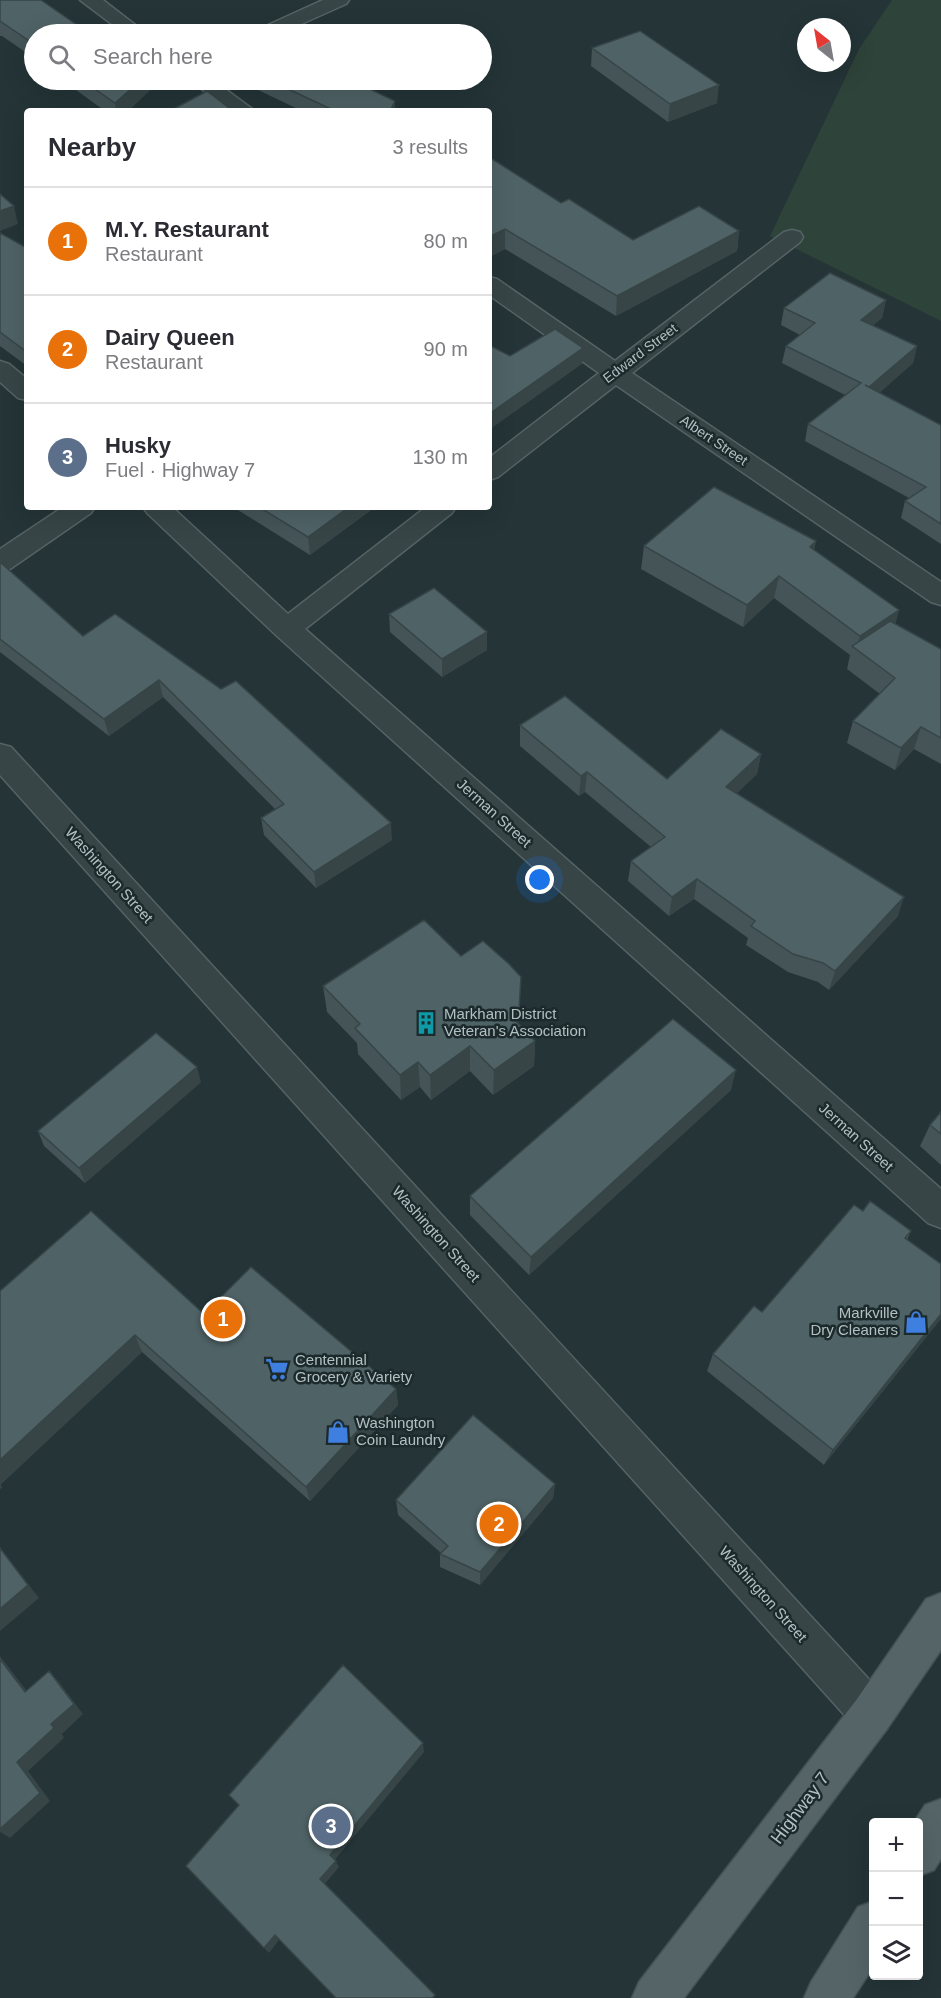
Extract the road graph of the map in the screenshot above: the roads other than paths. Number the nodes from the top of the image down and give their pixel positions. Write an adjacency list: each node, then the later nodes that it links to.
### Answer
1 (90, 0): 3 (street)
2 (339, 0): 4 (street)
3 (123, 24)
4 (286, 24)
5 (214, 90): 6 (street)
6 (240, 108)
7 (792, 237): 10 (street, Edward Street)
8 (492, 286): 10 (street, Albert Street)
9 (0, 369): 11 (street)
10 (614, 372): 12 (street, Edward Street); 17 (street, Albert Street)
11 (24, 389)
12 (492, 469)
13 (78, 510): 16 (street)
14 (159, 510): 18 (street, Jerman Street)
15 (438, 510): 18 (street)
16 (0, 562)
17 (941, 595)
18 (287, 629): 20 (street, Jerman Street)
19 (0, 754): 22 (street, Washington Street)
20 (941, 1212)
21 (941, 1614): 22 (main road, Highway 7)
22 (872, 1714): 26 (main road, Highway 7)
23 (941, 1821): 24 (main road)
24 (923, 1847)
25 (871, 1926): 27 (main road)
26 (655, 1998)
27 (827, 1998)

